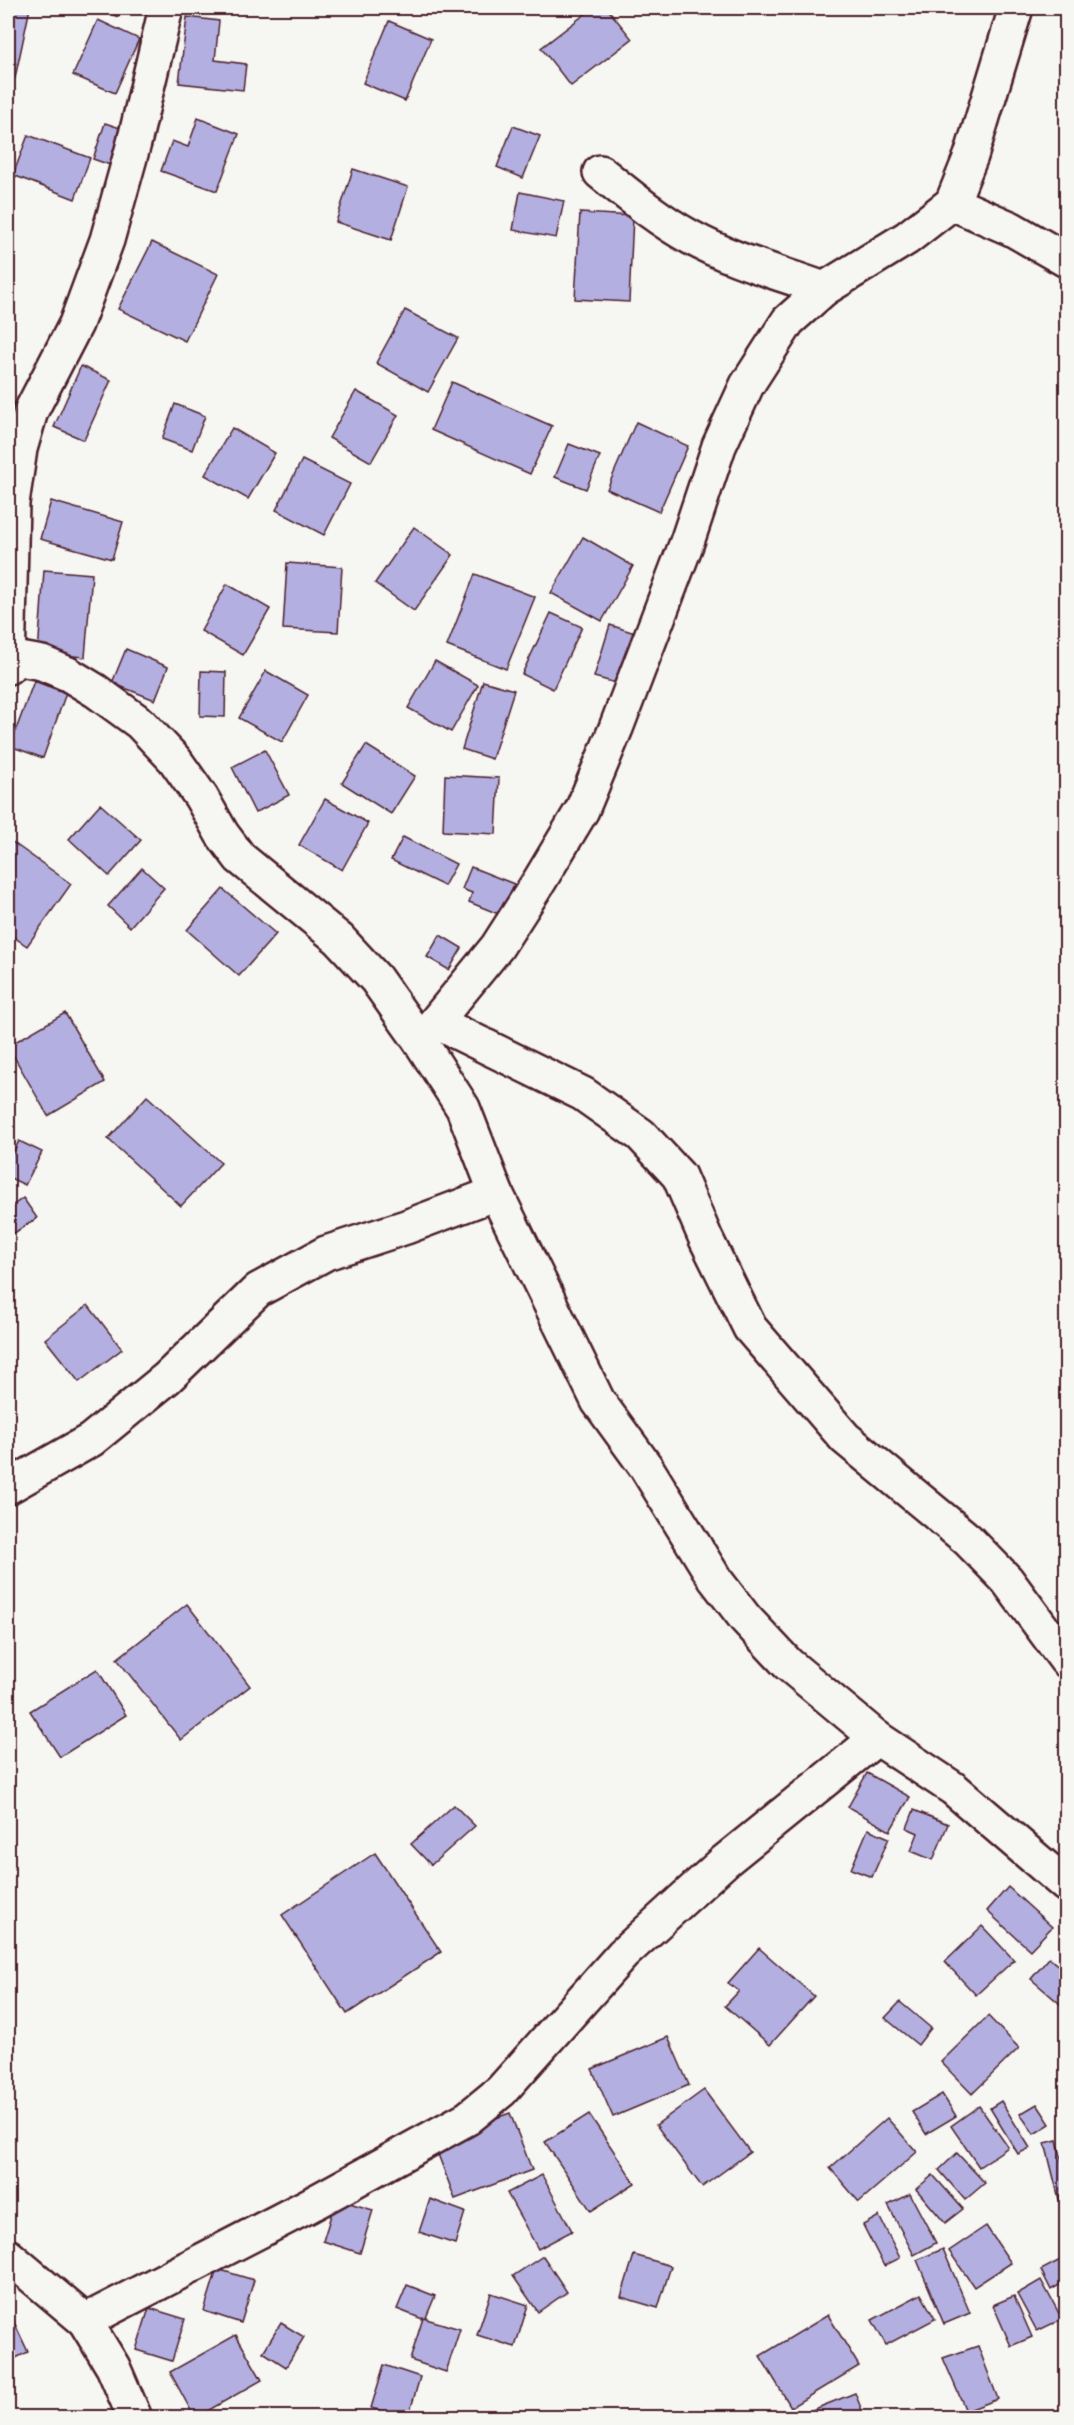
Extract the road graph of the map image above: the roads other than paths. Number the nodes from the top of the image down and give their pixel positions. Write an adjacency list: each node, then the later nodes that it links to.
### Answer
1 (165, 8): 7 (street)
2 (1016, 8): 4 (street)
3 (600, 172): 6 (street)
4 (952, 203): 5 (street); 6 (street)
5 (1066, 260)
6 (824, 289): 8 (street)
7 (8, 662): 8 (street)
8 (428, 1031): 9 (street); 11 (street)
9 (496, 1193): 10 (street); 12 (street)
10 (8, 1487)
11 (1066, 1660)
12 (877, 1738): 13 (street); 15 (street)
13 (1066, 1885)
14 (8, 2256): 15 (street)
15 (84, 2321): 16 (street)
16 (135, 2418)

